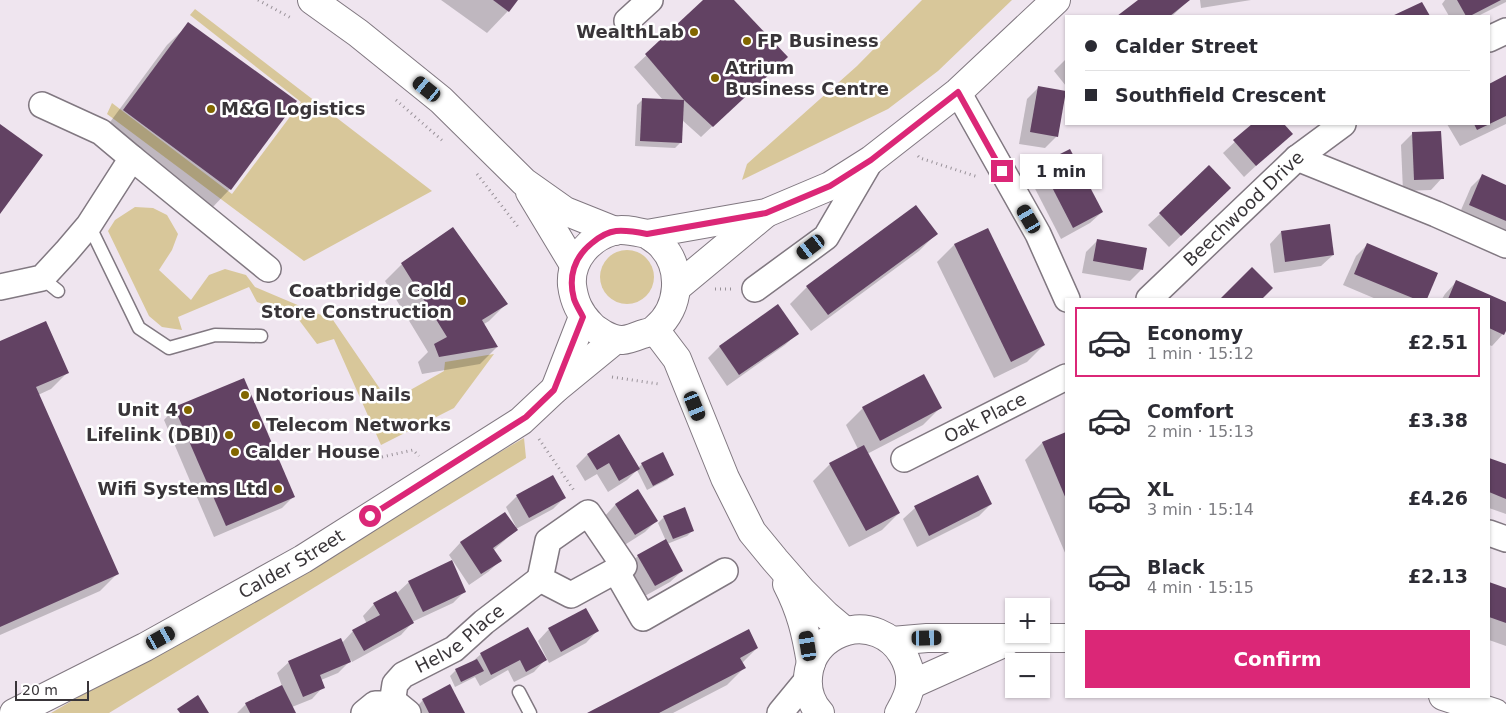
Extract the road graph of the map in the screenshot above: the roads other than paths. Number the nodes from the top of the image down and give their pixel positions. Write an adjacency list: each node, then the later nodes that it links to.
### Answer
1 (312, 0): 13 (main road)
2 (650, 0): 4 (street)
3 (1056, 0): 7 (main road)
4 (627, 21)
5 (1506, 31): 6 (street)
6 (1490, 39)
7 (958, 92): 12 (main road); 24 (street)
8 (42, 105): 10 (street)
9 (1342, 125): 11 (street, Beechwood Drive)
10 (132, 158): 15 (street); 20 (street)
11 (1297, 158): 18 (street); 25 (street, Beechwood Drive)
12 (871, 160): 14 (main road); 23 (street)
13 (524, 182): 16 (main road); 19 (main road)
14 (766, 213): 17 (main road); 22 (main road)
15 (89, 225): 21 (street); 28 (lane)
16 (615, 231): 17 (main road); 19 (main road)
17 (647, 234): 22 (main road)
18 (1506, 245)
19 (574, 265): 26 (main road)
20 (268, 269)
21 (0, 287)
22 (676, 288): 27 (main road)
23 (755, 290)
24 (1067, 298)
25 (1150, 298)
26 (583, 317): 29 (main road); 31 (main road, Calder Street)
27 (655, 330): 29 (main road, Calder Street); 35 (main road)
28 (262, 336)
29 (615, 340): 31 (main road, Calder Street)
30 (1065, 378): 32 (street, Oak Place)
31 (554, 390): 50 (main road, Calder Street)
32 (904, 459)
33 (1490, 533): 34 (street)
34 (1506, 539)
35 (775, 560): 39 (main road); 45 (main road)
36 (616, 571): 37 (street); 38 (street); 38 (street)
37 (725, 571)
38 (540, 579): 49 (street, Helve Place)
39 (845, 631): 43 (main road); 45 (main road)
40 (1005, 638): 43 (main road)
41 (1050, 638): 42 (main road)
42 (1065, 638)
43 (892, 641): 46 (main road)
44 (1005, 642): 46 (main road)
45 (809, 671): 53 (street); 54 (main road)
46 (910, 685): 55 (main road)
47 (519, 692): 52 (lane)
48 (1449, 698): 56 (main road)
49 (400, 708): 51 (street)
50 (14, 713)
51 (364, 713)
52 (530, 713)
53 (780, 713)
54 (820, 713)
55 (898, 713)
56 (1495, 713)

